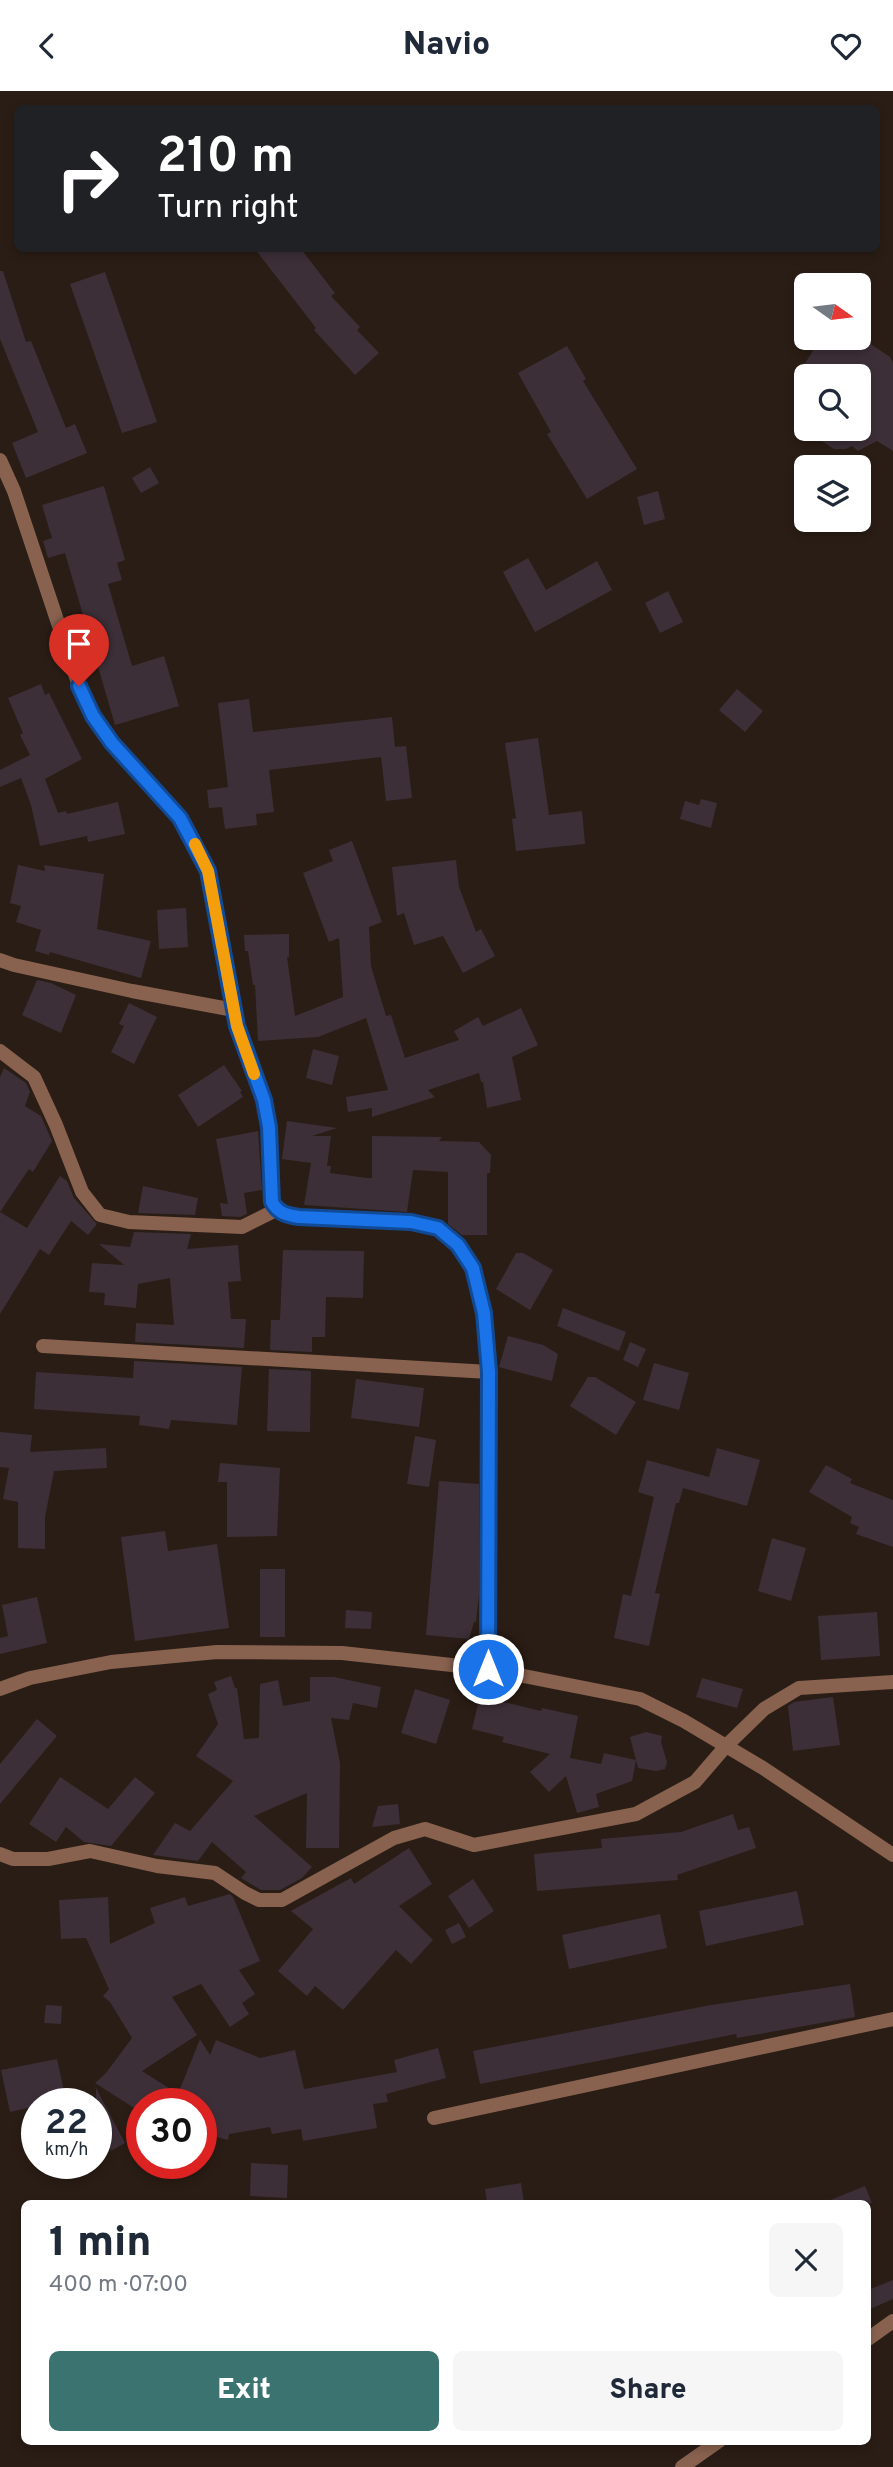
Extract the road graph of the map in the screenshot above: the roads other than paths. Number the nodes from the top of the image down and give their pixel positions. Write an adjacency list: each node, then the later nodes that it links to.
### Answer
1 (0, 460): 3 (street)
2 (0, 960): 3 (street)
3 (234, 1010): 5 (street)
4 (0, 1051): 5 (street)
5 (276, 1210): 7 (street)
6 (43, 1346): 7 (street)
7 (489, 1372): 8 (street)
8 (488, 1669): 10 (street); 11 (street)
9 (893, 1682): 11 (street)
10 (0, 1689)
11 (726, 1746): 12 (street); 13 (street)
12 (0, 1854)
13 (893, 1855)
14 (893, 2019): 15 (street)
15 (434, 2118)
16 (893, 2321): 17 (street)
17 (871, 2337)
18 (713, 2445): 19 (street)
19 (682, 2467)

